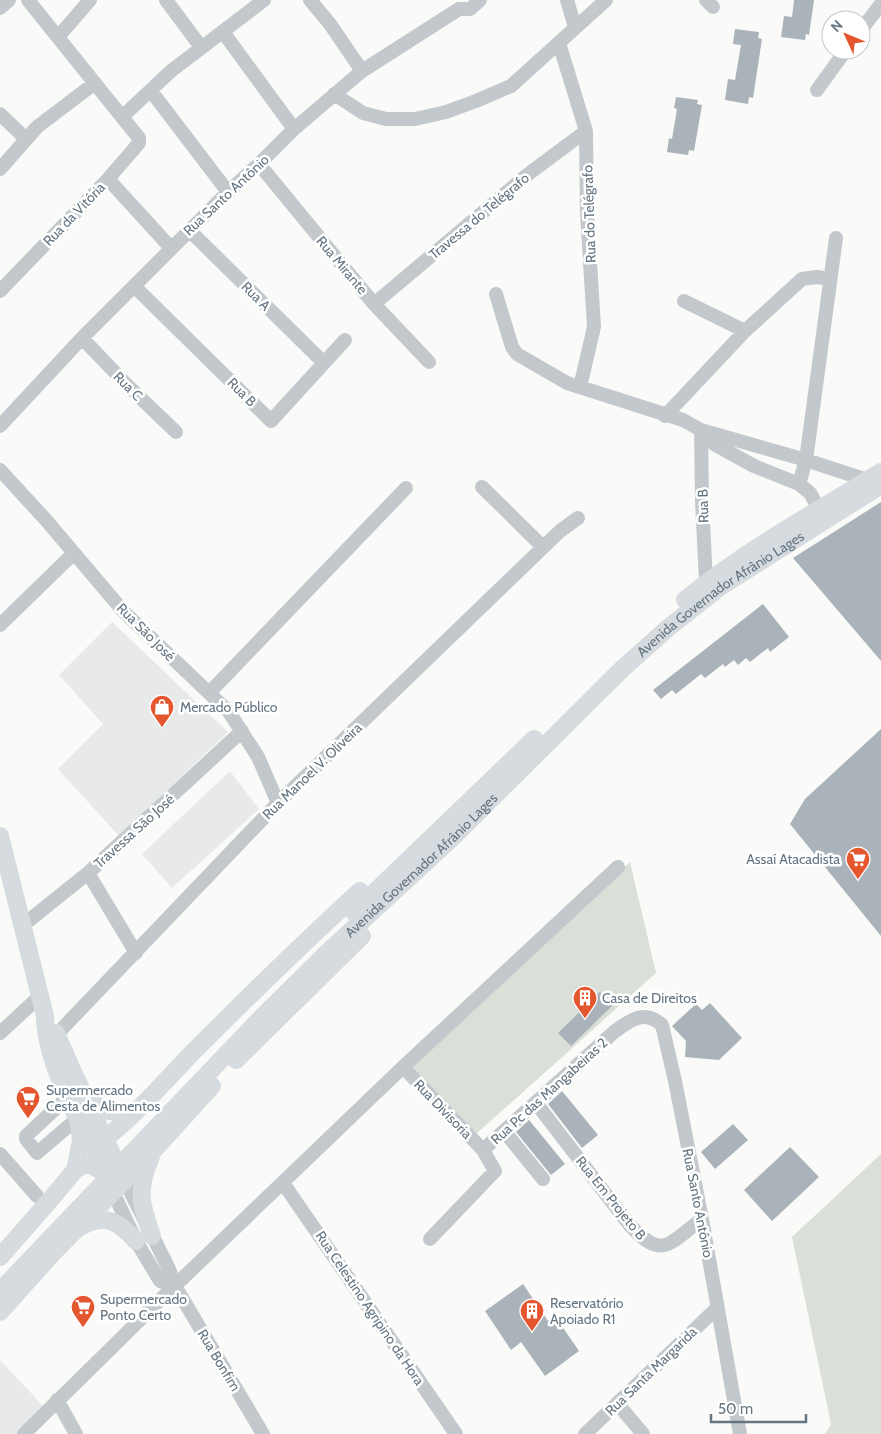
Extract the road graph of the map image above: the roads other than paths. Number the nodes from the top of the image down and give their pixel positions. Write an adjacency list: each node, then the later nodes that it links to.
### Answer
1 (9, 0): 11 (street)
2 (28, 0): 15 (street)
3 (90, 0): 15 (street)
4 (166, 0): 17 (street)
5 (264, 0): 14 (street)
6 (310, 0): 19 (street)
7 (480, 0): 19 (street, Rua Santo Antônio)
8 (567, 0): 13 (street)
9 (606, 0): 13 (street)
10 (881, 4): 12 (street)
11 (0, 8)
12 (871, 17)
13 (575, 27): 16 (street)
14 (223, 32): 17 (street); 26 (street)
15 (58, 37): 20 (street)
16 (558, 43): 23 (street); 27 (street, Rua do Telégrafo)
17 (201, 47): 22 (street)
18 (839, 60): 21 (street)
19 (362, 71): 23 (street, Rua Santo Antônio)
20 (95, 83): 25 (street); 28 (street)
21 (817, 90)
22 (151, 91): 25 (street); 32 (street)
23 (334, 94): 26 (street, Rua Santo Antônio)
24 (0, 114): 28 (street)
25 (122, 117): 31 (street, Rua da Vitória)
26 (294, 129): 29 (street, Rua Santo Antônio)
27 (586, 131): 41 (street, Travessa do Telégrafo); 47 (street, Rua do Telégrafo)
28 (26, 139): 30 (street)
29 (259, 164): 32 (street, Rua Santo Antônio); 41 (street, Rua Mirante)
30 (0, 169)
31 (108, 179): 35 (street); 38 (street, Rua da Vitória)
32 (228, 192): 33 (street, Rua Santo Antônio)
33 (189, 230): 35 (street, Rua Santo Antônio); 45 (street, Rua A)
34 (836, 238): 36 (street)
35 (170, 248): 37 (street, Rua Santo Antônio)
36 (830, 279): 42 (street); 52 (street)
37 (134, 286): 43 (street, Rua Santo Antônio); 45 (street, Rua B)
38 (0, 291)
39 (496, 294): 47 (street)
40 (684, 301): 42 (street)
41 (374, 304): 46 (street, Rua Mirante)
42 (745, 331): 48 (street)
43 (82, 338): 49 (street, Rua Santo Antônio); 51 (street, Rua C)
44 (344, 340): 45 (street, Rua B)
45 (323, 362)
46 (429, 362)
47 (580, 387): 48 (street)
48 (665, 416): 50 (street)
49 (0, 426)
50 (701, 430): 52 (street); 55 (street); 62 (street, Rua B)
51 (176, 432)
52 (806, 460): 54 (street); 55 (street)
53 (0, 470): 61 (street, Rua São José)
54 (876, 479): 58 (main road, Avenida Governador Afrânio Lages); 67 (main road, Avenida Governador Afrânio Lages)
55 (799, 484): 58 (street)
56 (482, 487): 60 (street)
57 (406, 488): 64 (street)
58 (819, 509): 62 (main road, Avenida Governador Afrânio Lages)
59 (578, 518): 60 (street, Rua Manoel V. Oliveira)
60 (543, 547): 66 (street, Rua Manoel V. Oliveira)
61 (74, 553): 63 (street); 64 (street, Rua São José)
62 (706, 582): 67 (main road, Avenida Governador Afrânio Lages)
63 (0, 625)
64 (210, 692): 65 (street, Rua São José)
65 (242, 731): 66 (street, Rua São José); 70 (street, Travessa São José)
66 (278, 803): 73 (street, Rua Manoel V. Oliveira)
67 (448, 832): 83 (main road); 86 (main road); 99 (main road, Avenida Governador Afrânio Lages); 101 (main road, Avenida Governador Afrânio Lages)
68 (0, 836): 71 (main road)
69 (618, 867): 79 (street)
70 (88, 873): 72 (street, Travessa São José); 73 (street)
71 (4, 874): 72 (main road)
72 (22, 926): 74 (main road)
73 (136, 953): 78 (street, Rua Manoel V. Oliveira)
74 (40, 997): 75 (main road); 77 (street)
75 (45, 1016): 78 (main road); 80 (main road)
76 (614, 1032): 82 (street, Rua Pc das Mangabeiras 2); 94 (street, Rua Santo Antônio)
77 (0, 1033)
78 (57, 1034): 81 (main road)
79 (403, 1067): 87 (street, Rua Divisoria); 92 (street)
80 (68, 1097): 84 (main road); 84 (street)
81 (87, 1101): 83 (main road); 89 (main road)
82 (536, 1103): 85 (street, Rua Pc das Mangabeiras 2); 94 (street, Rua Em Projeto B)
83 (132, 1113): 89 (main road)
84 (78, 1119): 89 (main road); 90 (main road)
85 (504, 1132): 87 (street, Rua Pc das Mangabeiras 2); 91 (street)
86 (155, 1149): 89 (main road); 96 (main road)
87 (483, 1150): 97 (street, Rua Divisoria)
88 (0, 1154): 93 (street)
89 (112, 1164): 90 (main road); 95 (main road); 96 (street, Rua Bonfim)
90 (75, 1170): 98 (main road)
91 (543, 1179)
92 (284, 1183): 100 (street); 109 (street, Rua Celestino Agripino da Hora)
93 (38, 1196)
94 (702, 1219): 102 (street, Rua Santo Antônio)
95 (78, 1229): 96 (main road); 103 (main road)
96 (144, 1239): 100 (street, Rua Bonfim)
97 (430, 1239)
98 (0, 1257)
99 (0, 1276)
100 (175, 1286): 104 (street); 108 (street, Rua Bonfim)
101 (0, 1291)
102 (717, 1308): 105 (street, Rua Santa Margarida); 112 (street, Rua Santo Antônio)
103 (0, 1312)
104 (57, 1400): 106 (street); 107 (street)
105 (617, 1403): 110 (street, Rua Santa Margarida); 111 (street)
106 (24, 1434)
107 (76, 1434)
108 (263, 1434)
109 (456, 1434)
110 (584, 1434)
111 (643, 1434)
112 (740, 1434)

